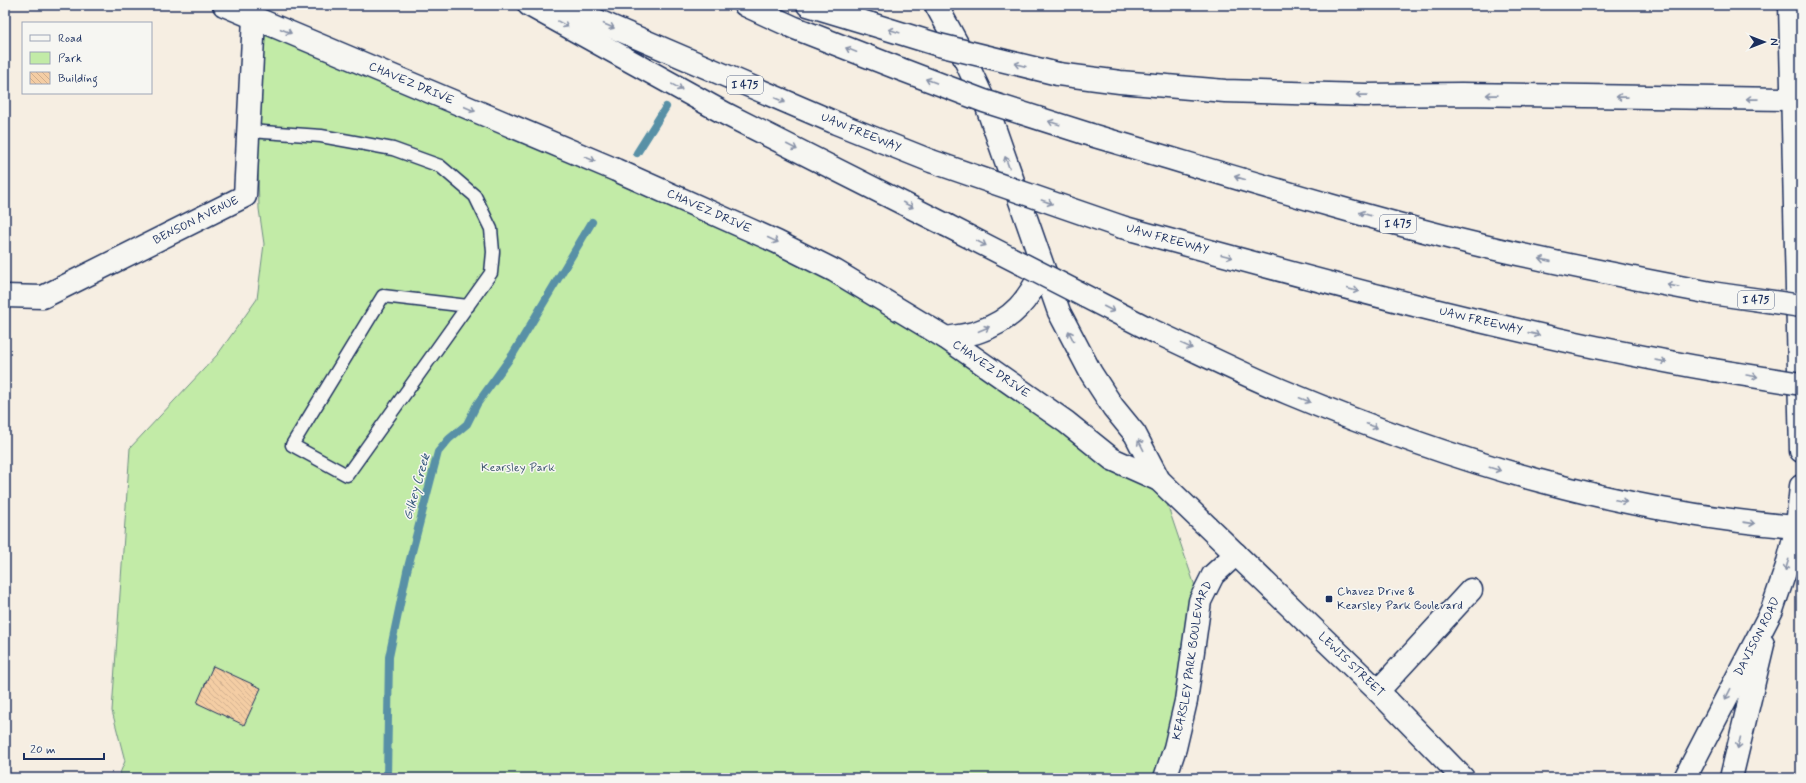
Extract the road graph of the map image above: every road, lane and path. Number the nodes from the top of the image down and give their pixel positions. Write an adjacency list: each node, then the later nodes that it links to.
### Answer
1 (224, 5): 8 (main road, CHAVEZ DRIVE)
2 (529, 5): 20 (main road, one-way to 20, bridge)
3 (561, 5): 16 (main road, UAW FREEWAY / I 475, one-way to 16, bridge)
4 (745, 5): 14 (main road, I 475, one-way to 4, bridge)
5 (808, 5): 9 (main road, one-way to 5, bridge)
6 (936, 5): 11 (main road, CHAVEZ DRIVE, one-way to 6)
7 (1790, 5): 9 (main road)
8 (254, 18): 10 (main road, BENSON AVENUE); 15 (main road, CHAVEZ DRIVE, one-way to 15)
9 (1796, 99): 17 (main road)
10 (248, 131): 12 (main road, BENSON AVENUE); 13 (lane)
11 (1043, 270): 15 (main road, one-way to 11); 18 (main road, CHAVEZ DRIVE, one-way to 11)
12 (5, 296)
13 (468, 306): 13 (lane)
14 (1801, 306)
15 (946, 338): 18 (main road, CHAVEZ DRIVE)
16 (1801, 384)
17 (1801, 451)
18 (1159, 480): 21 (main road, CHAVEZ DRIVE)
19 (1801, 486): 20 (main road, DAVISON ROAD)
20 (1799, 528): 23 (main road, DAVISON ROAD, one-way to 23)
21 (1236, 554): 24 (main road, LEWIS STREET); 25 (main road, KEARSLEY PARK BOULEVARD)
22 (1472, 590): 24 (main road)
23 (1772, 610): 27 (main road, DAVISON ROAD, one-way to 27); 28 (main road, one-way to 28)
24 (1378, 691): 26 (main road, LEWIS STREET)
25 (1165, 778)
26 (1463, 778)
27 (1685, 778)
28 (1731, 778)

